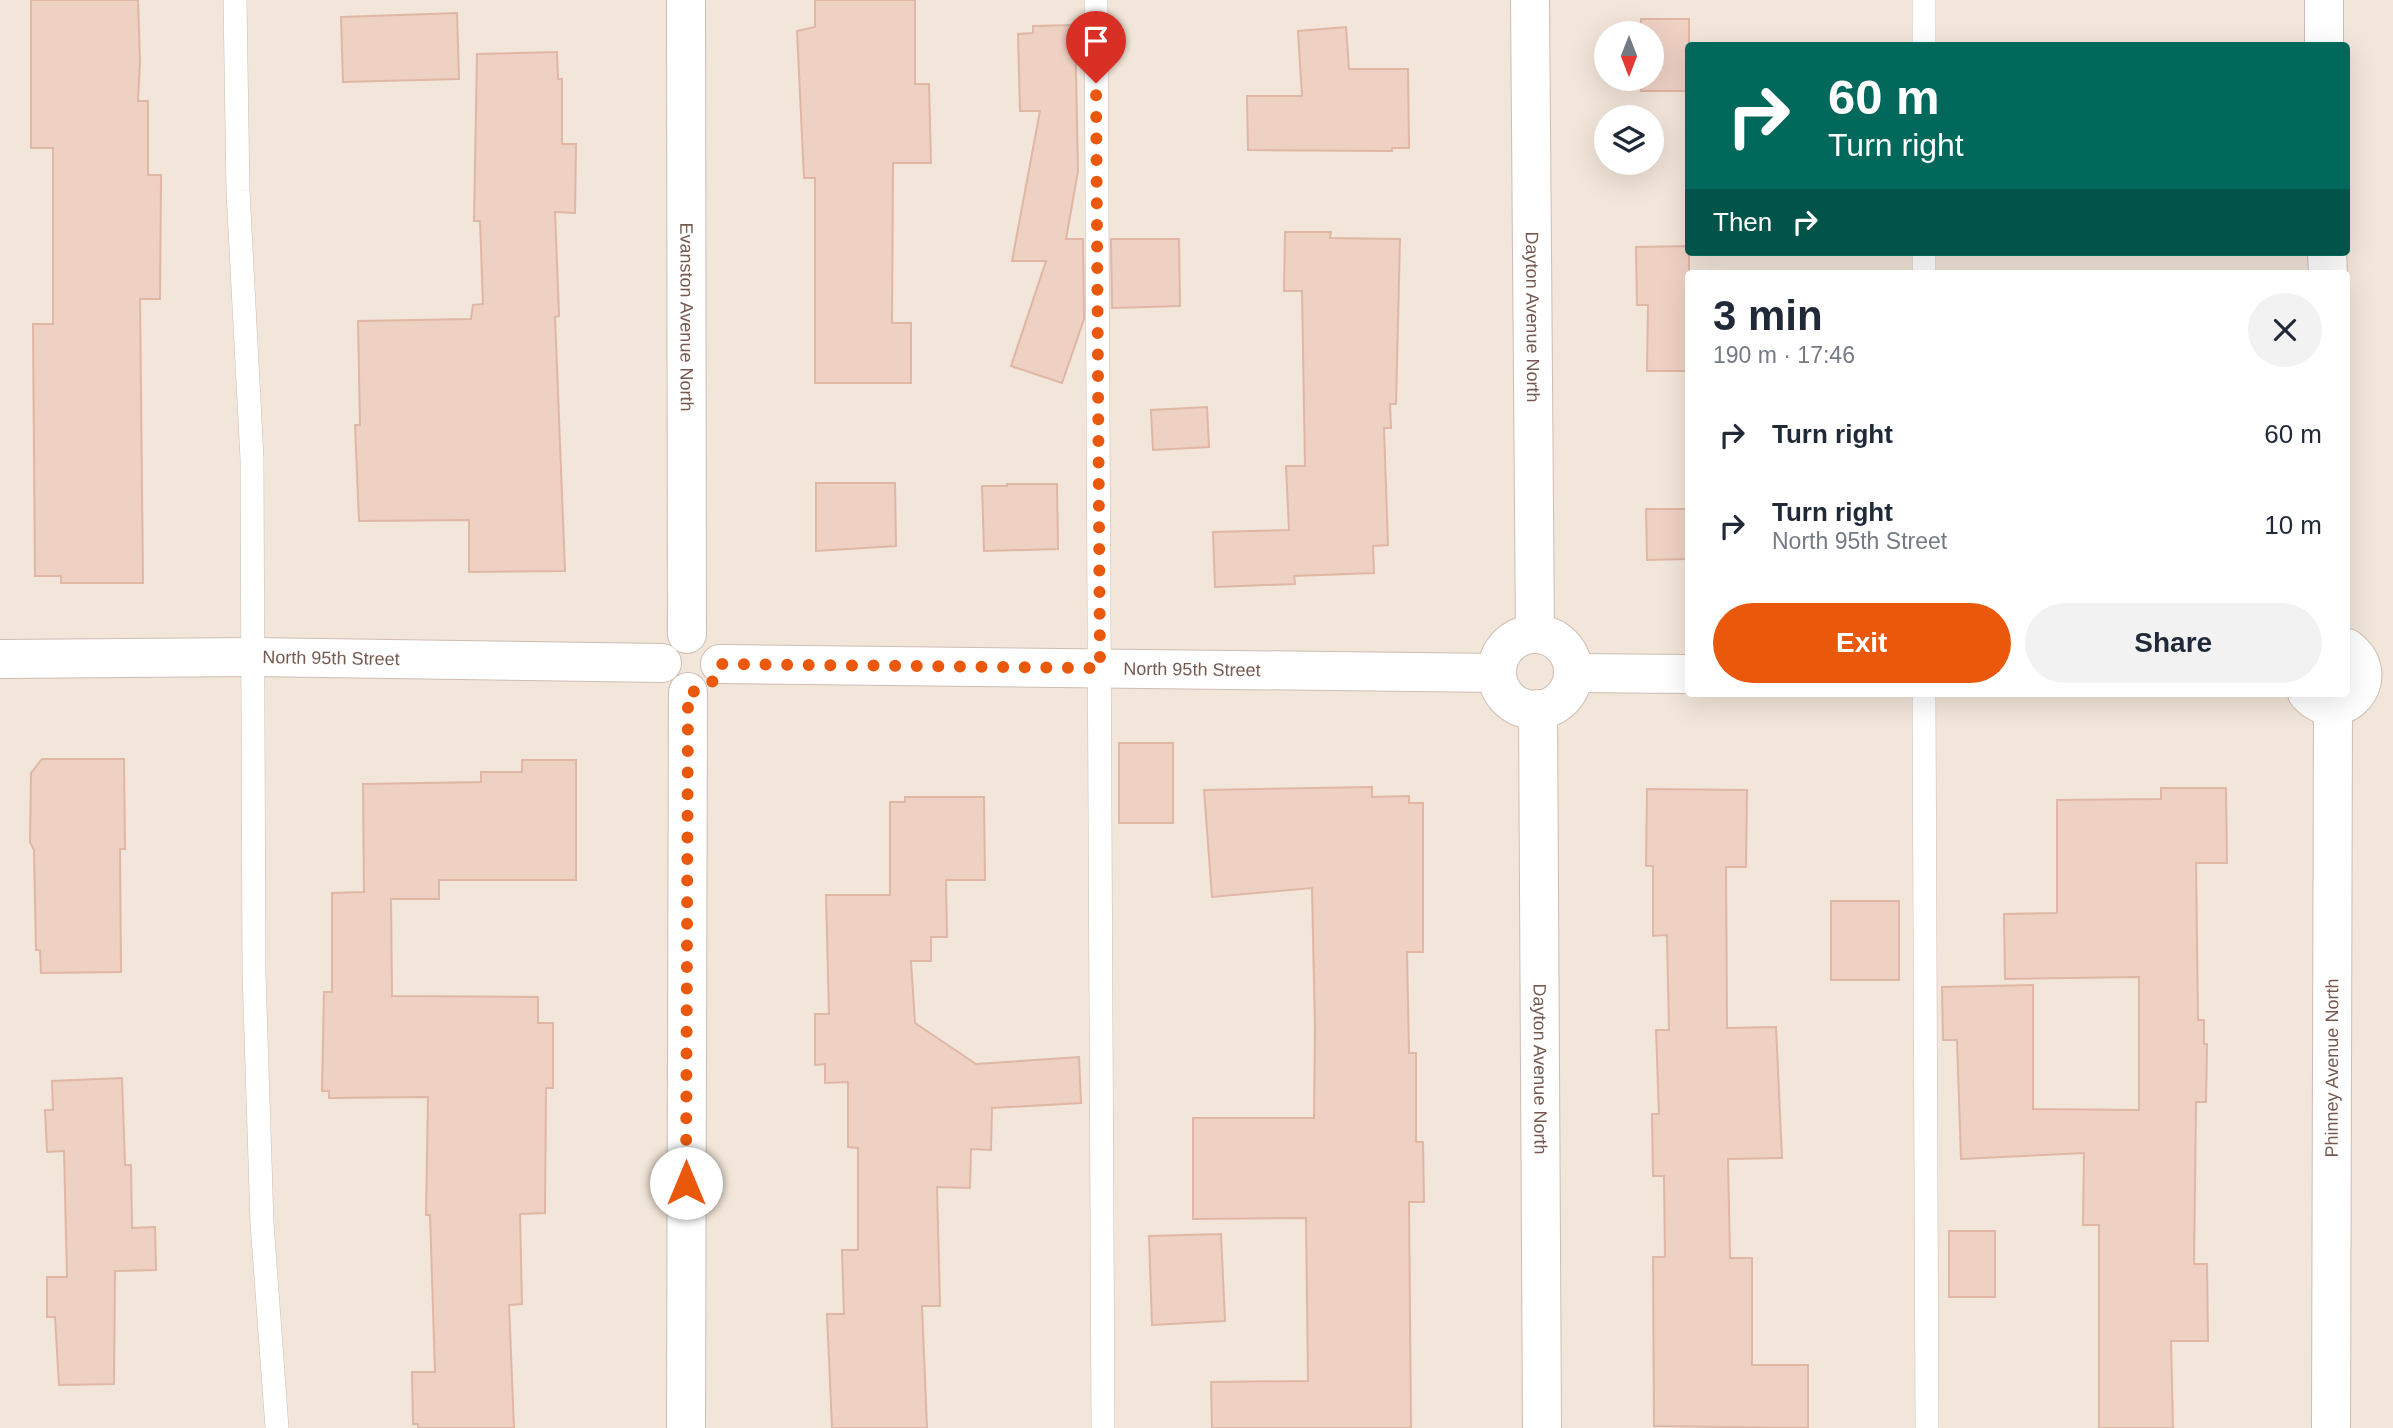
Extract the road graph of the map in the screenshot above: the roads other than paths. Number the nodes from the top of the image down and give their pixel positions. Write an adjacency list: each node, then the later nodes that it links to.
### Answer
1 (235, 0): 11 (lane)
2 (687, 0): 9 (street, Evanston Avenue North)
3 (1096, 0): 15 (lane)
4 (1530, 0): 10 (street, Dayton Avenue North)
5 (1924, 0): 7 (lane)
6 (2324, 0): 8 (street)
7 (1924, 42)
8 (2324, 42)
9 (687, 634): 13 (street); 14 (street)
10 (1535, 634): 17 (street); 18 (street)
11 (253, 657): 12 (street, North 95th Street); 13 (street, North 95th Street); 24 (lane)
12 (0, 659)
13 (662, 663): 20 (street)
14 (720, 664): 15 (street, North 95th Street); 20 (street)
15 (1100, 668): 17 (street, North 95th Street); 26 (lane)
16 (2367, 668): 22 (street)
17 (1497, 673): 23 (street)
18 (1573, 673): 19 (street); 23 (street)
19 (1685, 674)
20 (688, 692): 25 (street)
21 (1924, 697): 28 (lane)
22 (2320, 699): 29 (street, Phinney Avenue North)
23 (1538, 709): 27 (street, Dayton Avenue North)
24 (277, 1428)
25 (685, 1428)
26 (1103, 1428)
27 (1542, 1428)
28 (1927, 1428)
29 (2331, 1428)

